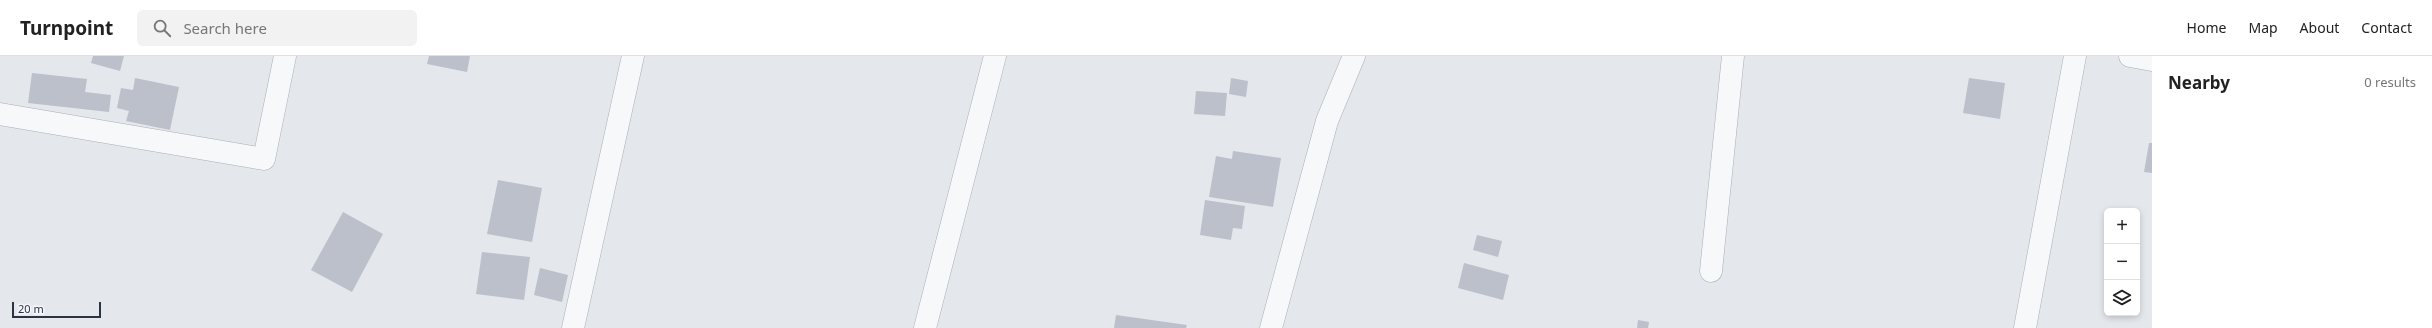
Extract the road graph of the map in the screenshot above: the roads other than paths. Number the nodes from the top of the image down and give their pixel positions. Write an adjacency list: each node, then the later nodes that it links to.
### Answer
1 (285, 56): 9 (street)
2 (633, 56): 11 (street)
3 (995, 56): 12 (street)
4 (1354, 56): 13 (street)
5 (1733, 56): 10 (street)
6 (2075, 56): 14 (street)
7 (2130, 56): 8 (street)
8 (2152, 60)
9 (0, 114)
10 (1711, 271)
11 (573, 328)
12 (924, 328)
13 (1271, 328)
14 (2025, 328)

